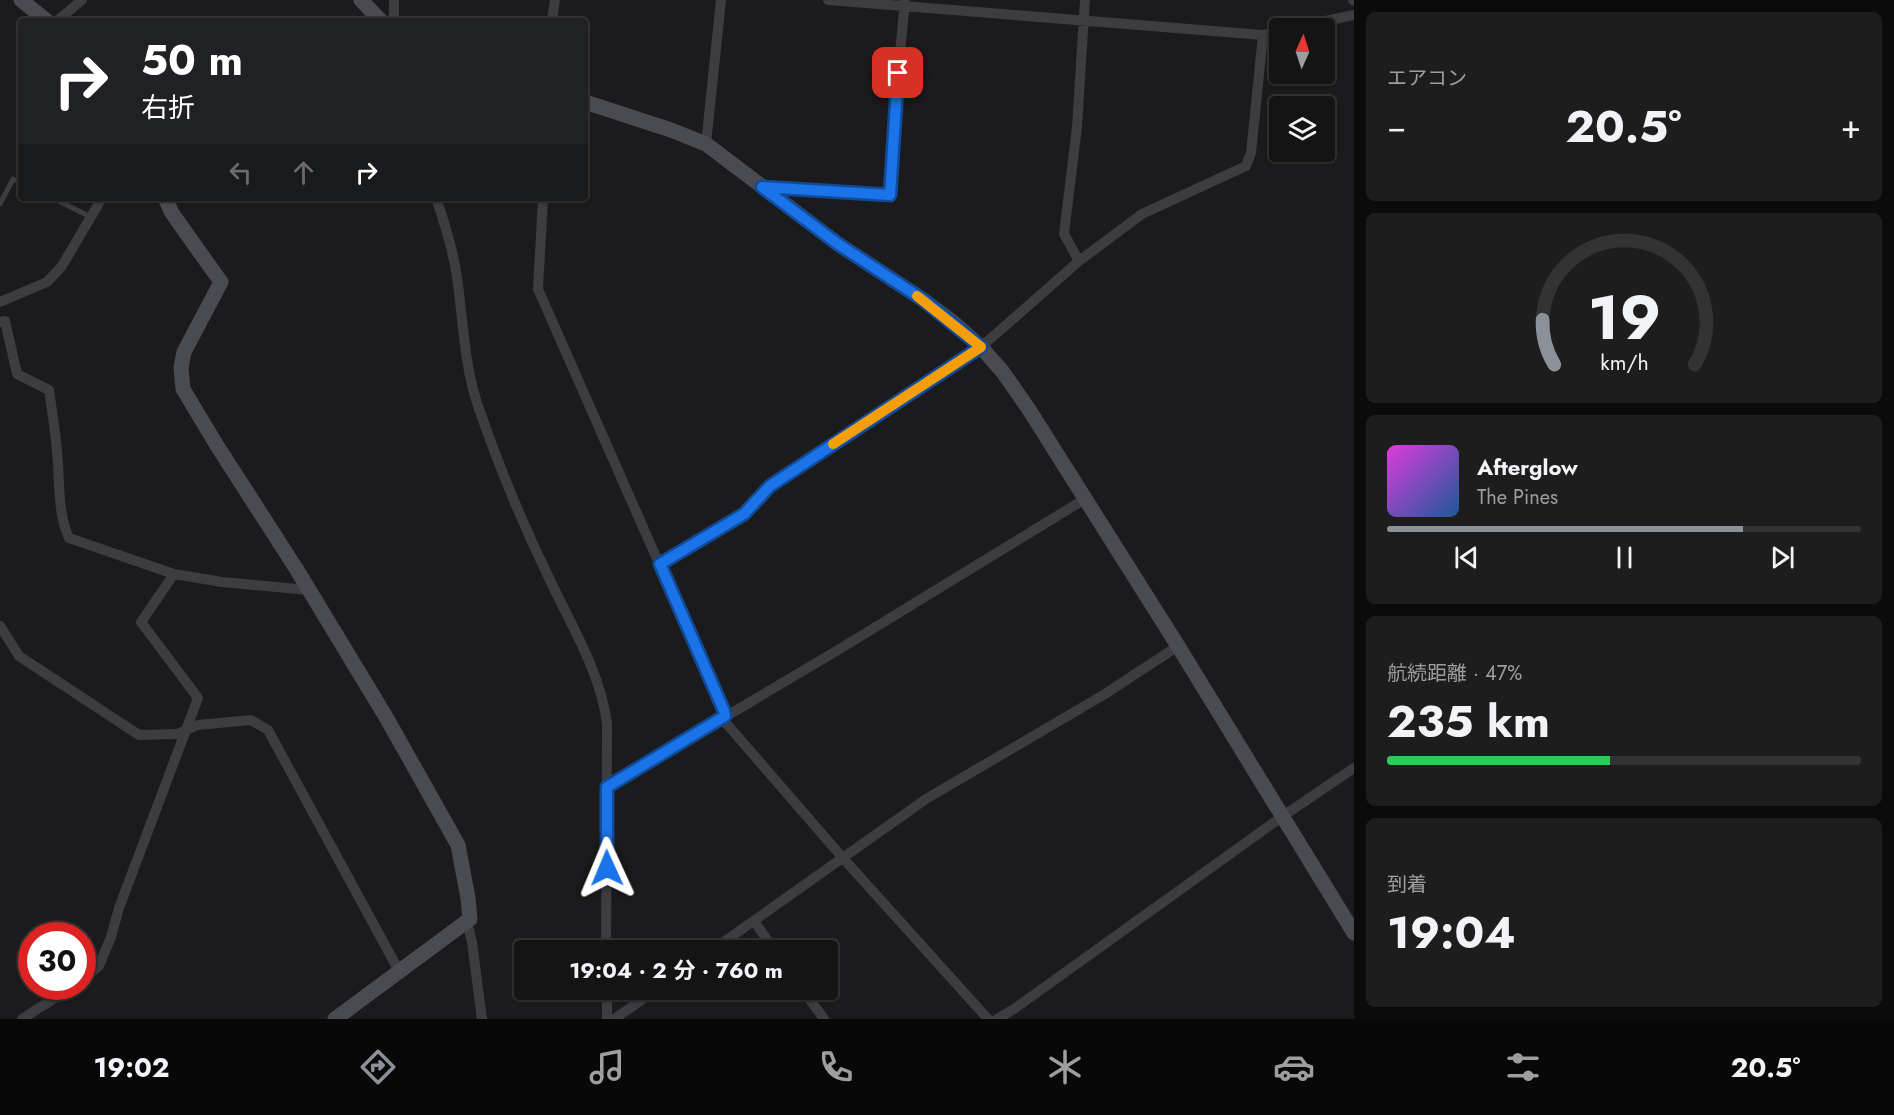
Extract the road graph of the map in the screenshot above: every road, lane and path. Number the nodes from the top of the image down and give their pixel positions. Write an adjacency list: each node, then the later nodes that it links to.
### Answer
1 (21, 0): 11 (street)
2 (82, 0): 12 (street)
3 (361, 0): 13 (street)
4 (394, 0): 14 (street)
5 (555, 0): 15 (street)
6 (721, 0): 21 (street)
7 (828, 0): 9 (street)
8 (1085, 0): 17 (street)
9 (905, 3): 17 (street); 23 (street)
10 (1354, 15): 16 (street)
11 (43, 18)
12 (61, 18)
13 (378, 18)
14 (394, 18)
15 (552, 18)
16 (1335, 19)
17 (1083, 22): 19 (street); 31 (street)
18 (1269, 34): 19 (street)
19 (1263, 35): 31 (street)
20 (588, 103): 21 (street)
21 (706, 144): 23 (street)
22 (18, 182): 29 (lane)
23 (762, 187): 34 (street)
24 (58, 201): 30 (lane)
25 (100, 201): 30 (street)
26 (166, 201): 38 (street)
27 (437, 201): 44 (street)
28 (543, 201): 36 (street)
29 (0, 204)
30 (91, 217): 32 (street)
31 (1079, 261): 34 (street)
32 (0, 302)
33 (0, 321): 37 (street)
34 (981, 347): 35 (street); 36 (street)
35 (1085, 499): 40 (street); 41 (street)
36 (660, 564): 41 (street)
37 (174, 574): 38 (street); 42 (street)
38 (309, 591): 48 (street)
39 (0, 626): 42 (street)
40 (1178, 646): 45 (street); 46 (street)
41 (725, 716): 44 (street); 46 (street)
42 (188, 728): 53 (street); 54 (street)
43 (1354, 768): 45 (street)
44 (607, 787): 50 (street)
45 (1283, 816): 49 (street); 66 (street)
46 (843, 857): 47 (street); 65 (street)
47 (754, 921): 51 (street); 52 (street)
48 (467, 922): 54 (street); 61 (street)
49 (1354, 933)
50 (606, 940)
51 (727, 940)
52 (767, 940)
53 (96, 968)
54 (399, 972): 60 (street)
55 (52, 1000): 59 (street)
56 (607, 1000): 62 (street)
57 (642, 1000): 63 (street)
58 (810, 1000): 64 (street)
59 (22, 1019)
60 (335, 1019)
61 (482, 1019)
62 (607, 1019)
63 (614, 1019)
64 (824, 1019)
65 (988, 1019)
66 (997, 1019)

